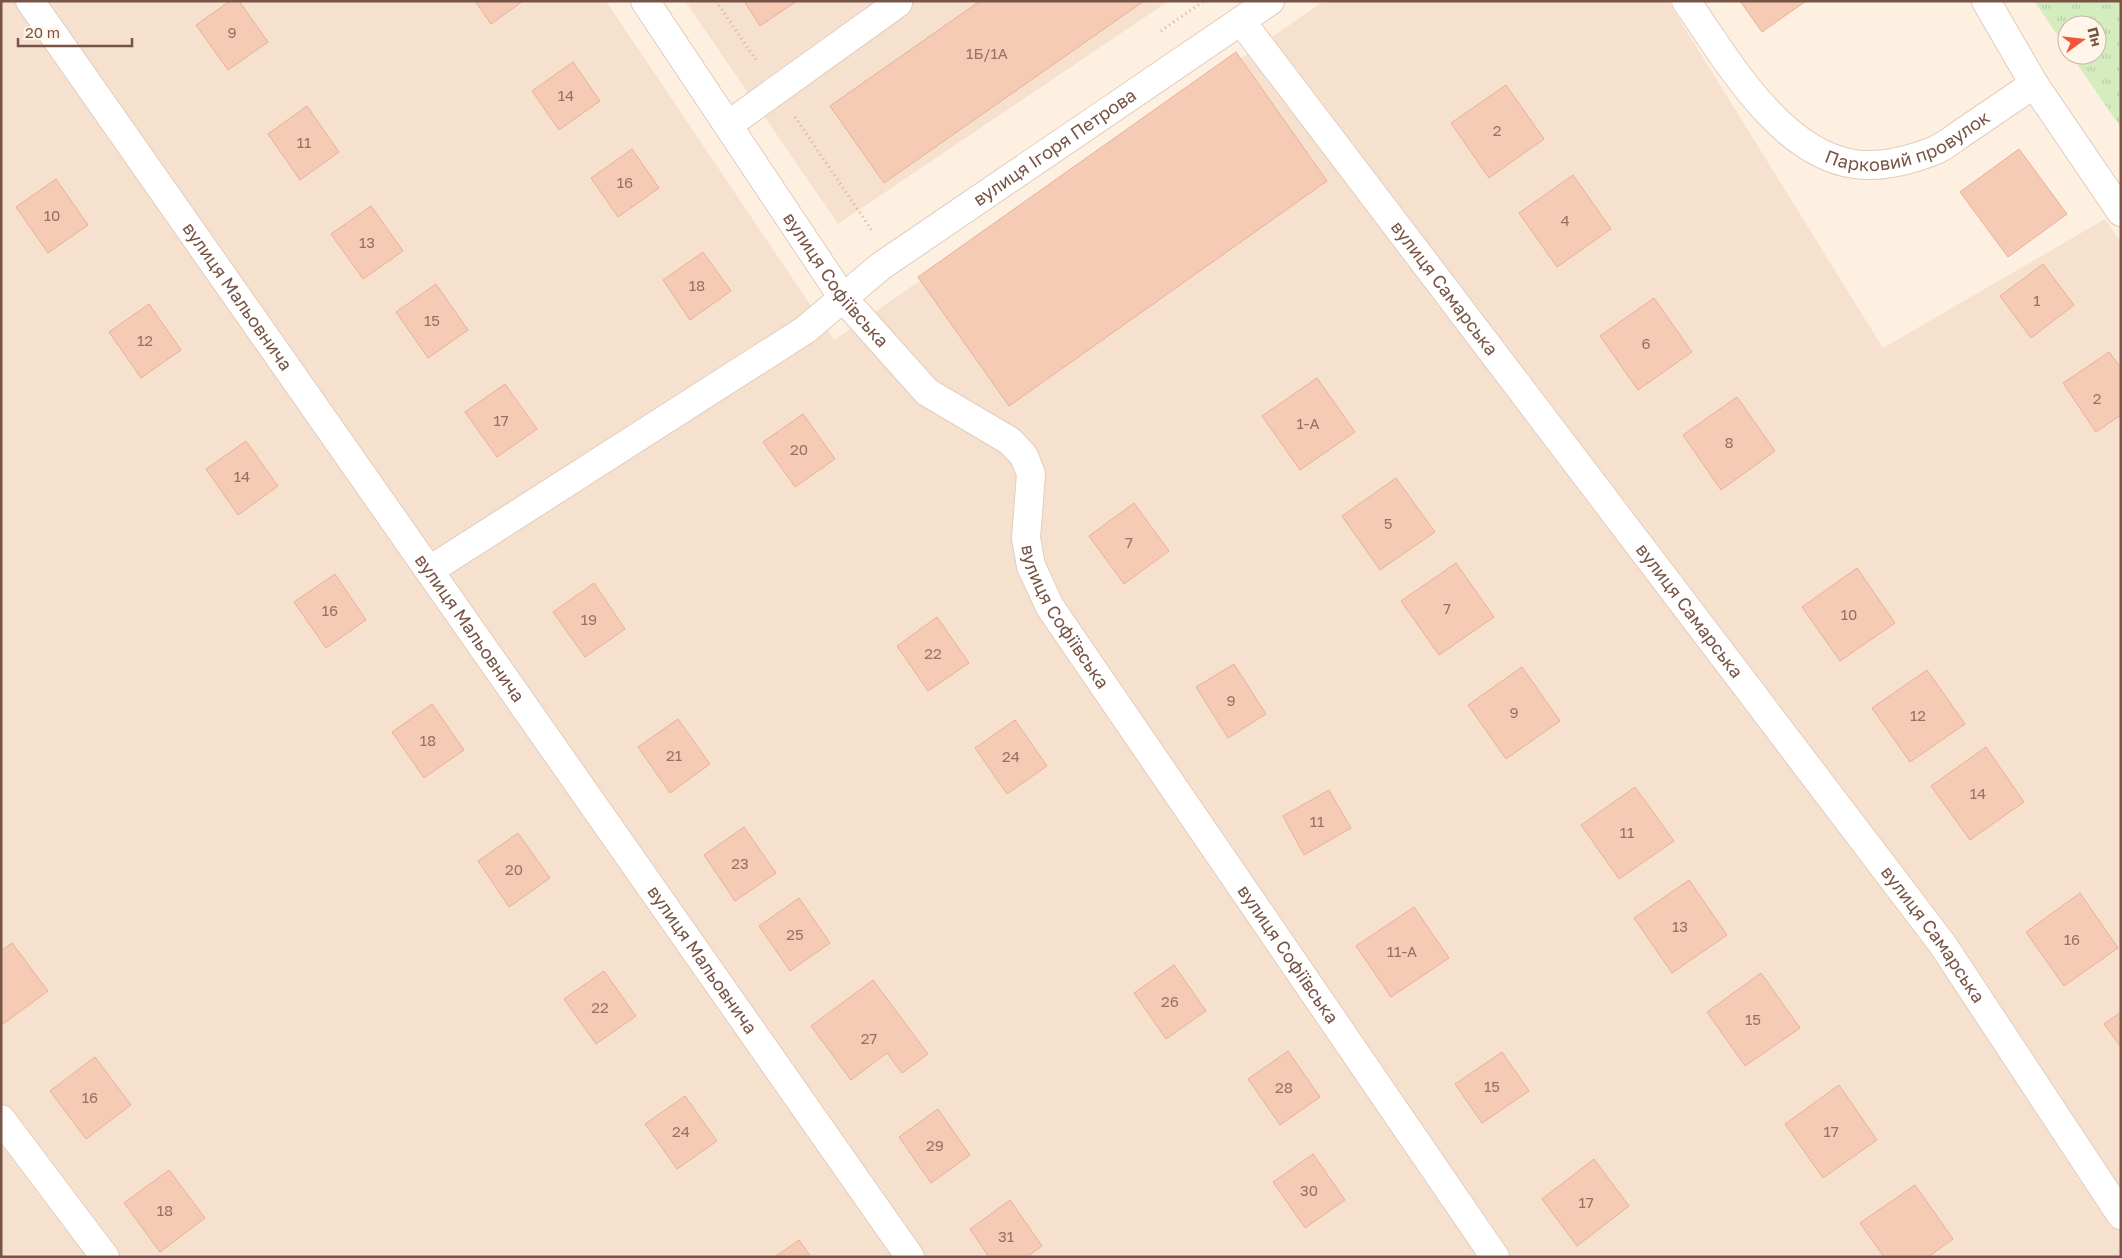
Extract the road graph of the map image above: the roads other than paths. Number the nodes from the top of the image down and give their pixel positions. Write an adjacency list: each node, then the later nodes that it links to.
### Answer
1 (30, 1): 12 (street, вулиця Мальовнича)
2 (645, 1): 9 (street, вулиця Софіївська)
3 (1270, 1): 7 (street, вулиця Ігоря Петрова)
4 (1686, 1): 8 (street, Парковий провулок)
5 (1986, 1): 8 (street)
6 (899, 2): 9 (street)
7 (1241, 21): 11 (street, вулиця Ігоря Петрова); 14 (street, вулиця Самарська)
8 (2034, 84): 10 (street)
9 (728, 125): 11 (street, вулиця Софіївська)
10 (2121, 212)
11 (844, 298): 12 (street, вулиця Ігоря Петрова); 17 (street, вулиця Софіївська)
12 (430, 570): 16 (street, вулиця Мальовнича)
13 (1, 1118): 15 (street)
14 (2121, 1215)
15 (105, 1257)
16 (910, 1257)
17 (1495, 1257)

